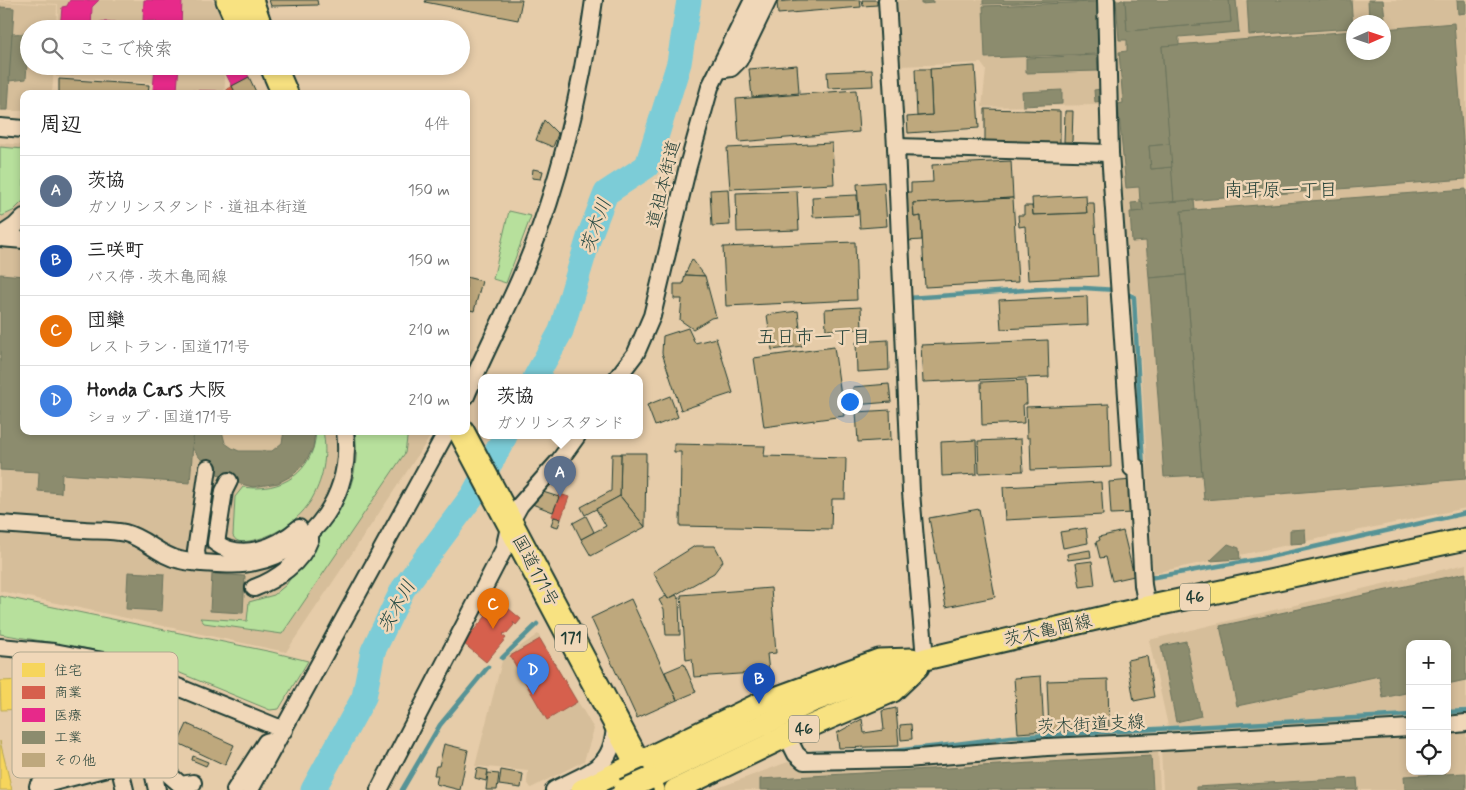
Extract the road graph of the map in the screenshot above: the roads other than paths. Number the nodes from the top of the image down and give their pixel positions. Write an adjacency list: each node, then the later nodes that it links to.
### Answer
1 (227, 0): 8 (highway)
2 (250, 0): 9 (highway)
3 (594, 0): 19 (street)
4 (753, 0): 10 (street, 道祖本街道)
5 (768, 0): 10 (street)
6 (887, 0): 13 (street)
7 (1106, 0): 14 (street)
8 (242, 20)
9 (248, 20)
10 (718, 70): 18 (street, 道祖本街道)
11 (0, 127): 12 (street)
12 (20, 129)
13 (896, 147): 14 (street); 36 (street)
14 (1110, 153): 33 (street)
15 (20, 221): 16 (street)
16 (0, 237): 17 (street)
17 (20, 240)
18 (621, 374)
19 (470, 387)
20 (334, 435): 26 (street)
21 (345, 435): 29 (street)
22 (456, 435): 42 (street)
23 (458, 435): 27 (highway, 国道171号 / 171)
24 (575, 439): 27 (street)
25 (208, 468): 31 (street)
26 (229, 481)
27 (507, 518): 38 (highway, 国道171号 / 171); 51 (street)
28 (0, 524): 31 (street)
29 (312, 532): 31 (street); 32 (street)
30 (1466, 539): 33 (main road, 茨木亀岡線 / 46)
31 (200, 562)
32 (254, 588)
33 (1146, 607): 36 (main road, 茨木亀岡線 / 46)
34 (0, 647): 35 (street)
35 (44, 652)
36 (925, 659): 43 (main road, 46); 44 (main road, 茨木亀岡線 / 46); 44 (main road, 46)
37 (178, 689): 42 (street)
38 (615, 721): 44 (highway, 国道171号 / 171); 52 (street)
39 (1466, 723): 40 (street)
40 (1451, 725)
41 (1406, 728): 43 (street, 茨木街道支線)
42 (282, 733): 49 (street); 50 (street)
43 (787, 736): 55 (main road, 46)
44 (646, 777): 53 (main road); 54 (main road, bridge)
45 (69, 778): 48 (street)
46 (172, 778): 47 (street)
47 (194, 783)
48 (38, 786)
49 (235, 790)
50 (250, 790)
51 (379, 790)
52 (554, 790)
53 (582, 790)
54 (624, 790)
55 (676, 790)

